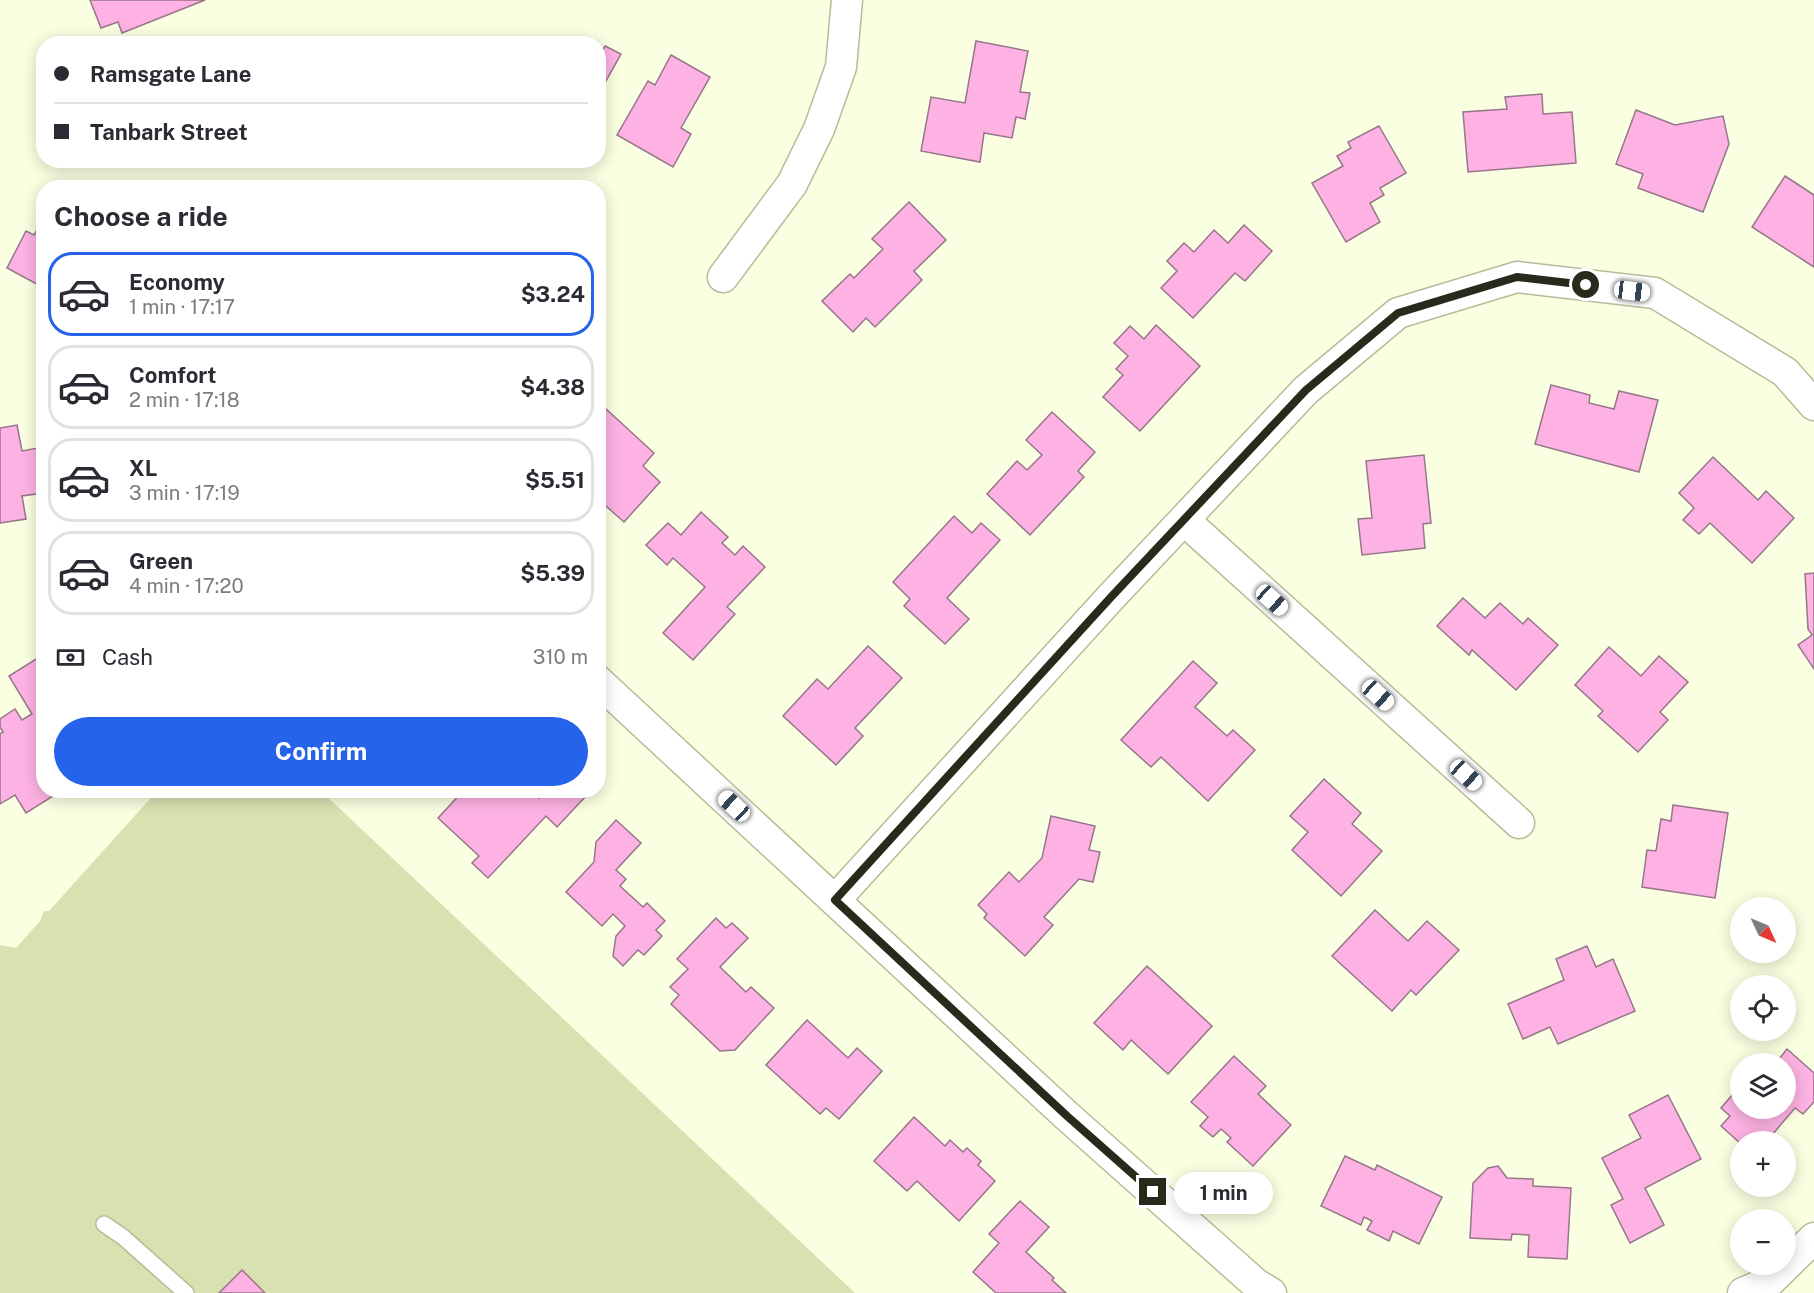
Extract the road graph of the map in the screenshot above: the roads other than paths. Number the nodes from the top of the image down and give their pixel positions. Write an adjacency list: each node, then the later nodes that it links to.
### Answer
1 (847, 0): 2 (street)
2 (723, 277)
3 (1814, 405): 4 (street)
4 (1184, 520): 6 (street); 7 (street)
5 (606, 688): 7 (street)
6 (1519, 823)
7 (835, 900): 12 (street)
8 (104, 1224): 11 (lane)
9 (1814, 1238): 10 (street)
10 (1774, 1287): 13 (street)
11 (186, 1293)
12 (1271, 1293)
13 (1743, 1293)

